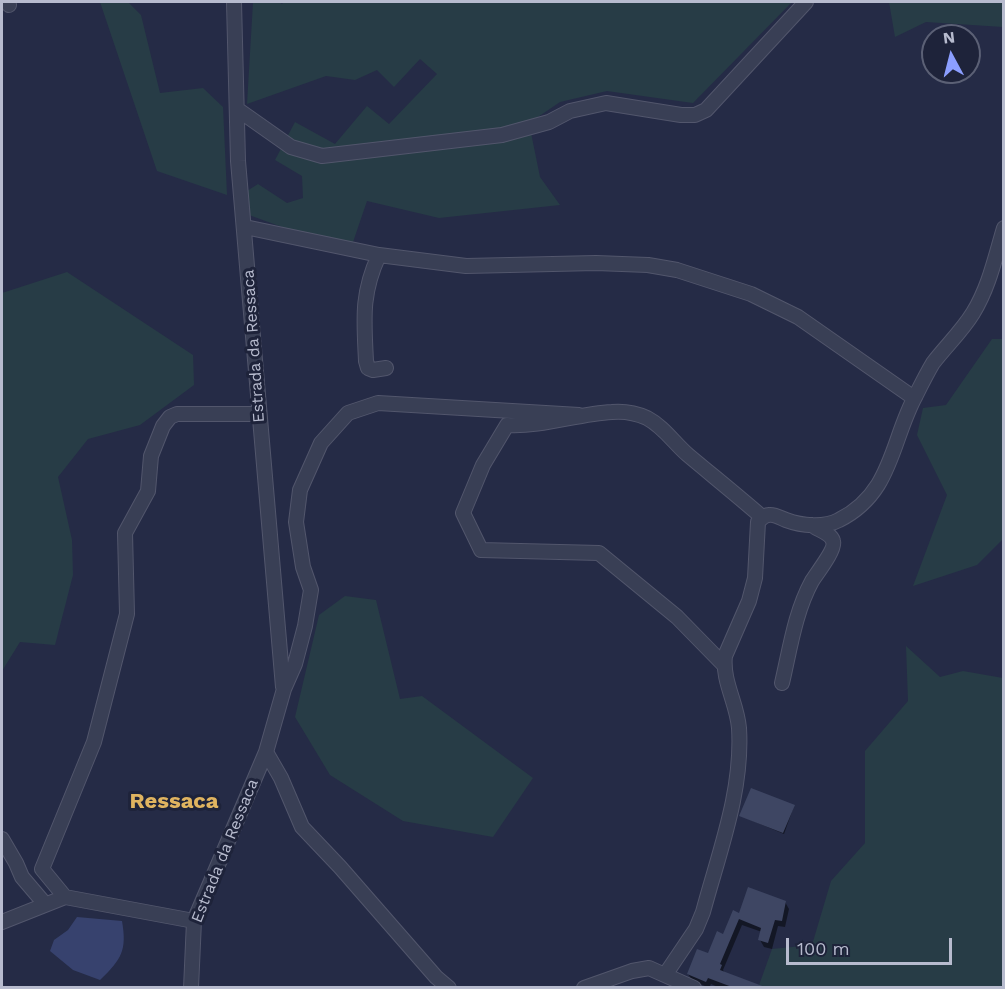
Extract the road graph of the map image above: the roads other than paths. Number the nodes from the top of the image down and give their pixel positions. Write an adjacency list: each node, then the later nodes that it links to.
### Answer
1 (234, 2): 3 (street, Estrada da Ressaca)
2 (806, 2): 3 (street)
3 (237, 109): 4 (street, Estrada da Ressaca)
4 (245, 227): 6 (street); 9 (street, Estrada da Ressaca)
5 (1004, 228): 8 (street)
6 (380, 255): 7 (street); 8 (street)
7 (386, 368)
8 (914, 398): 12 (street)
9 (259, 414): 15 (street, Estrada da Ressaca); 18 (street)
10 (579, 415): 11 (street); 13 (street); 15 (street)
11 (762, 517): 12 (street); 13 (street)
12 (812, 525): 14 (street)
13 (724, 665): 22 (street)
14 (782, 683)
15 (284, 689): 16 (street, Estrada da Ressaca)
16 (266, 752): 20 (street, Estrada da Ressaca); 24 (street)
17 (2, 839): 19 (street)
18 (65, 897): 19 (street); 20 (street)
19 (45, 904): 21 (street)
20 (194, 921): 23 (street, Estrada da Ressaca)
21 (2, 922)
22 (665, 975): 25 (street); 26 (street)
23 (191, 987)
24 (448, 987)
25 (584, 987)
26 (694, 987)

